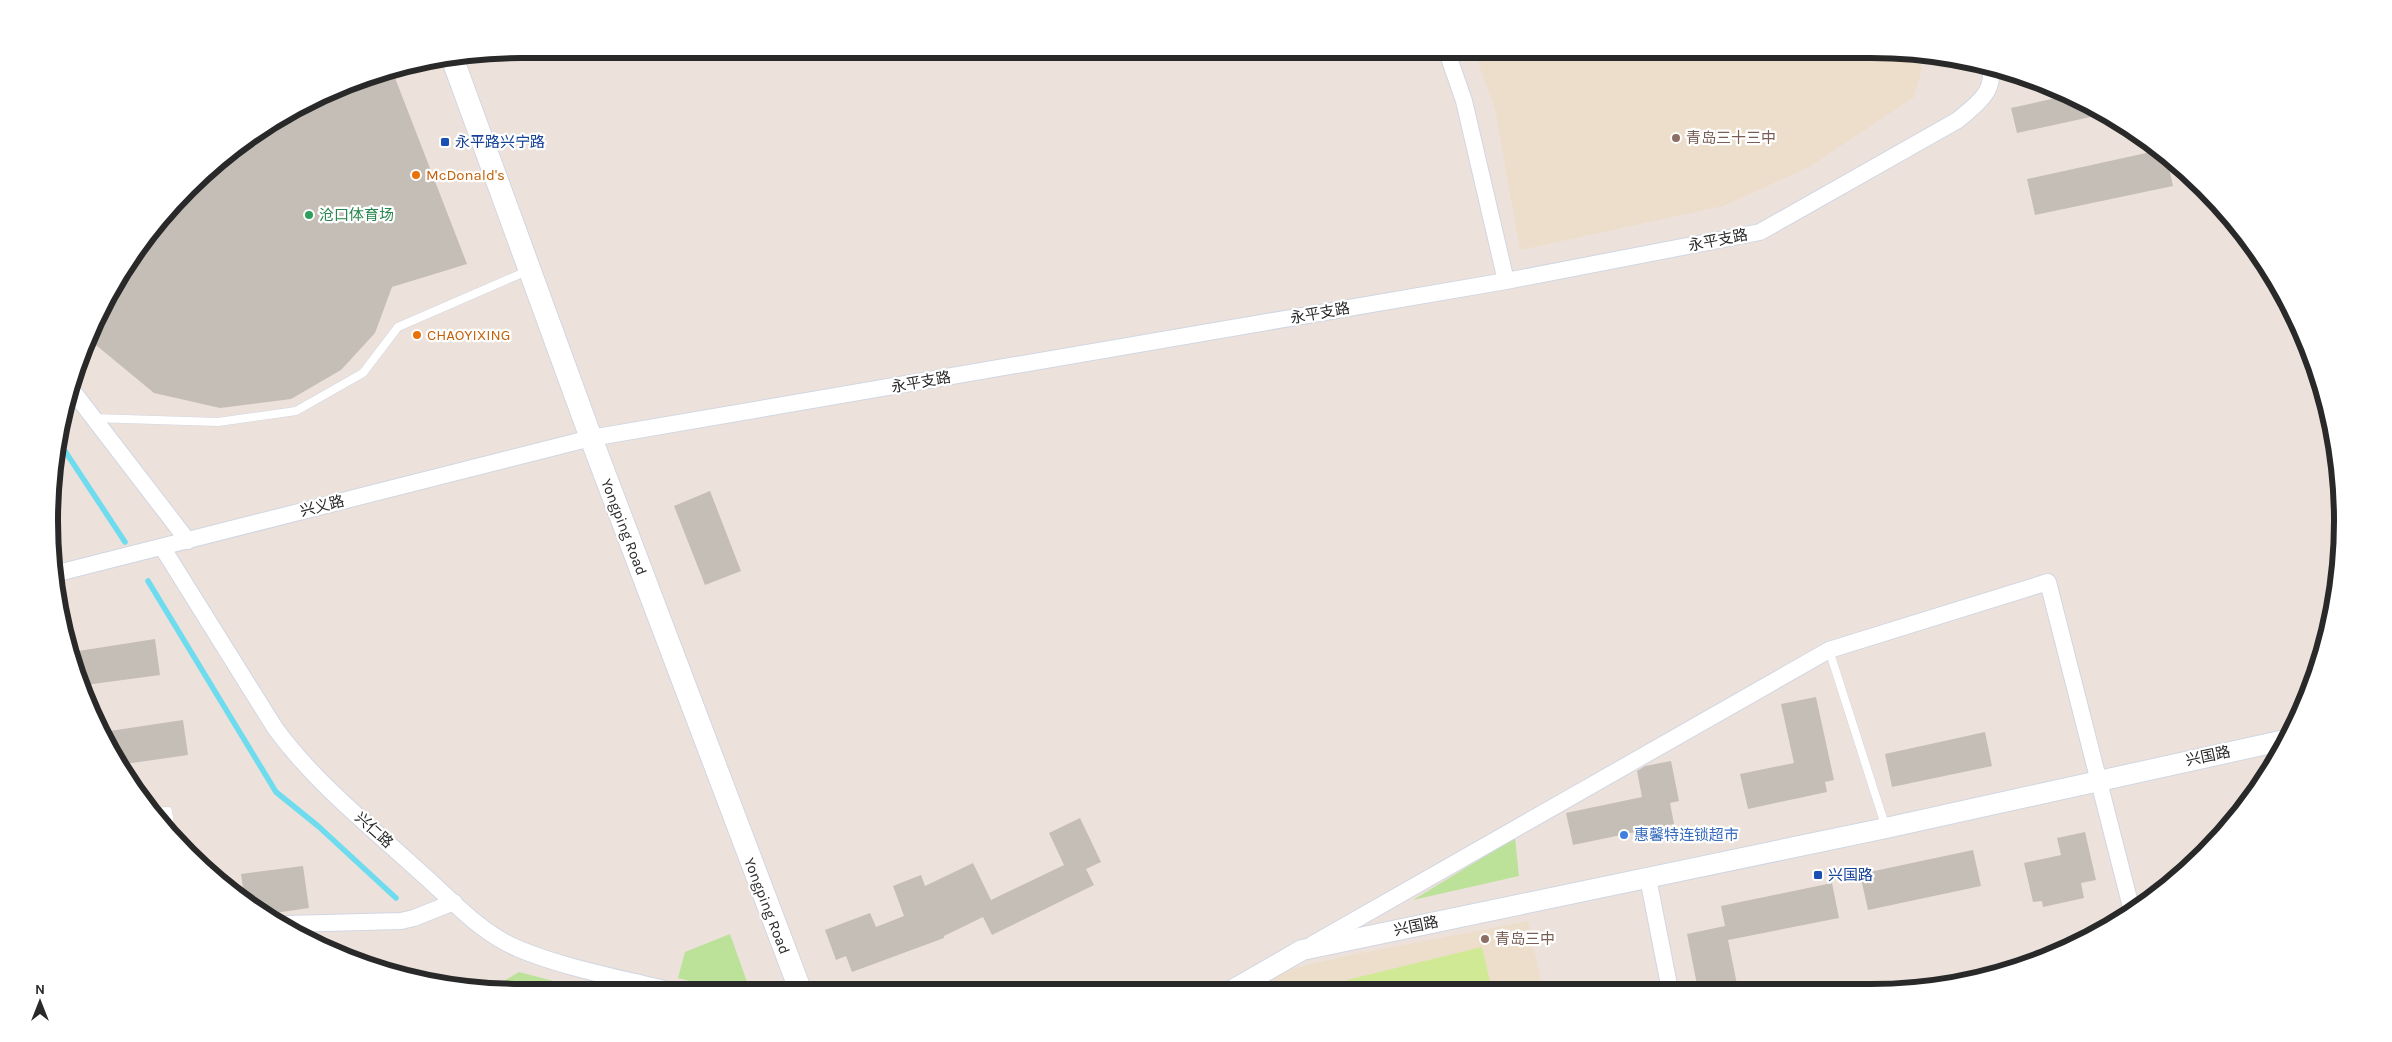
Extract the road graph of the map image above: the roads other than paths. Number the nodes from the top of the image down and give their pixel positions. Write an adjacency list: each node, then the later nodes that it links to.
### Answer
1 (1449, 58): 5 (street)
2 (454, 62): 4 (main road, Yongping Road)
3 (1991, 73): 5 (street, 永平支路)
4 (529, 270): 7 (lane); 8 (main road, Yongping Road)
5 (1506, 281): 8 (street, 永平支路)
6 (75, 394): 7 (street)
7 (93, 418): 9 (street)
8 (591, 438): 9 (street, 兴义路); 24 (main road, Yongping Road)
9 (188, 540): 10 (street, 兴义路)
10 (162, 547): 11 (street, 兴义路); 19 (street, 兴仁路)
11 (60, 572)
12 (1830, 650): 14 (street); 17 (lane); 22 (street)
13 (2278, 741): 14 (street, 兴国路)
14 (2099, 780): 17 (street, 兴国路); 20 (street)
15 (160, 811): 16 (lane)
16 (170, 823)
17 (1886, 828): 18 (street, 兴国路)
18 (1648, 878): 22 (street, 兴国路); 26 (street)
19 (454, 902): 21 (street); 23 (street, 兴仁路)
20 (2130, 905)
21 (292, 924)
22 (1302, 950): 25 (street, 兴国路)
23 (644, 984)
24 (798, 984)
25 (1243, 984)
26 (1669, 984)

